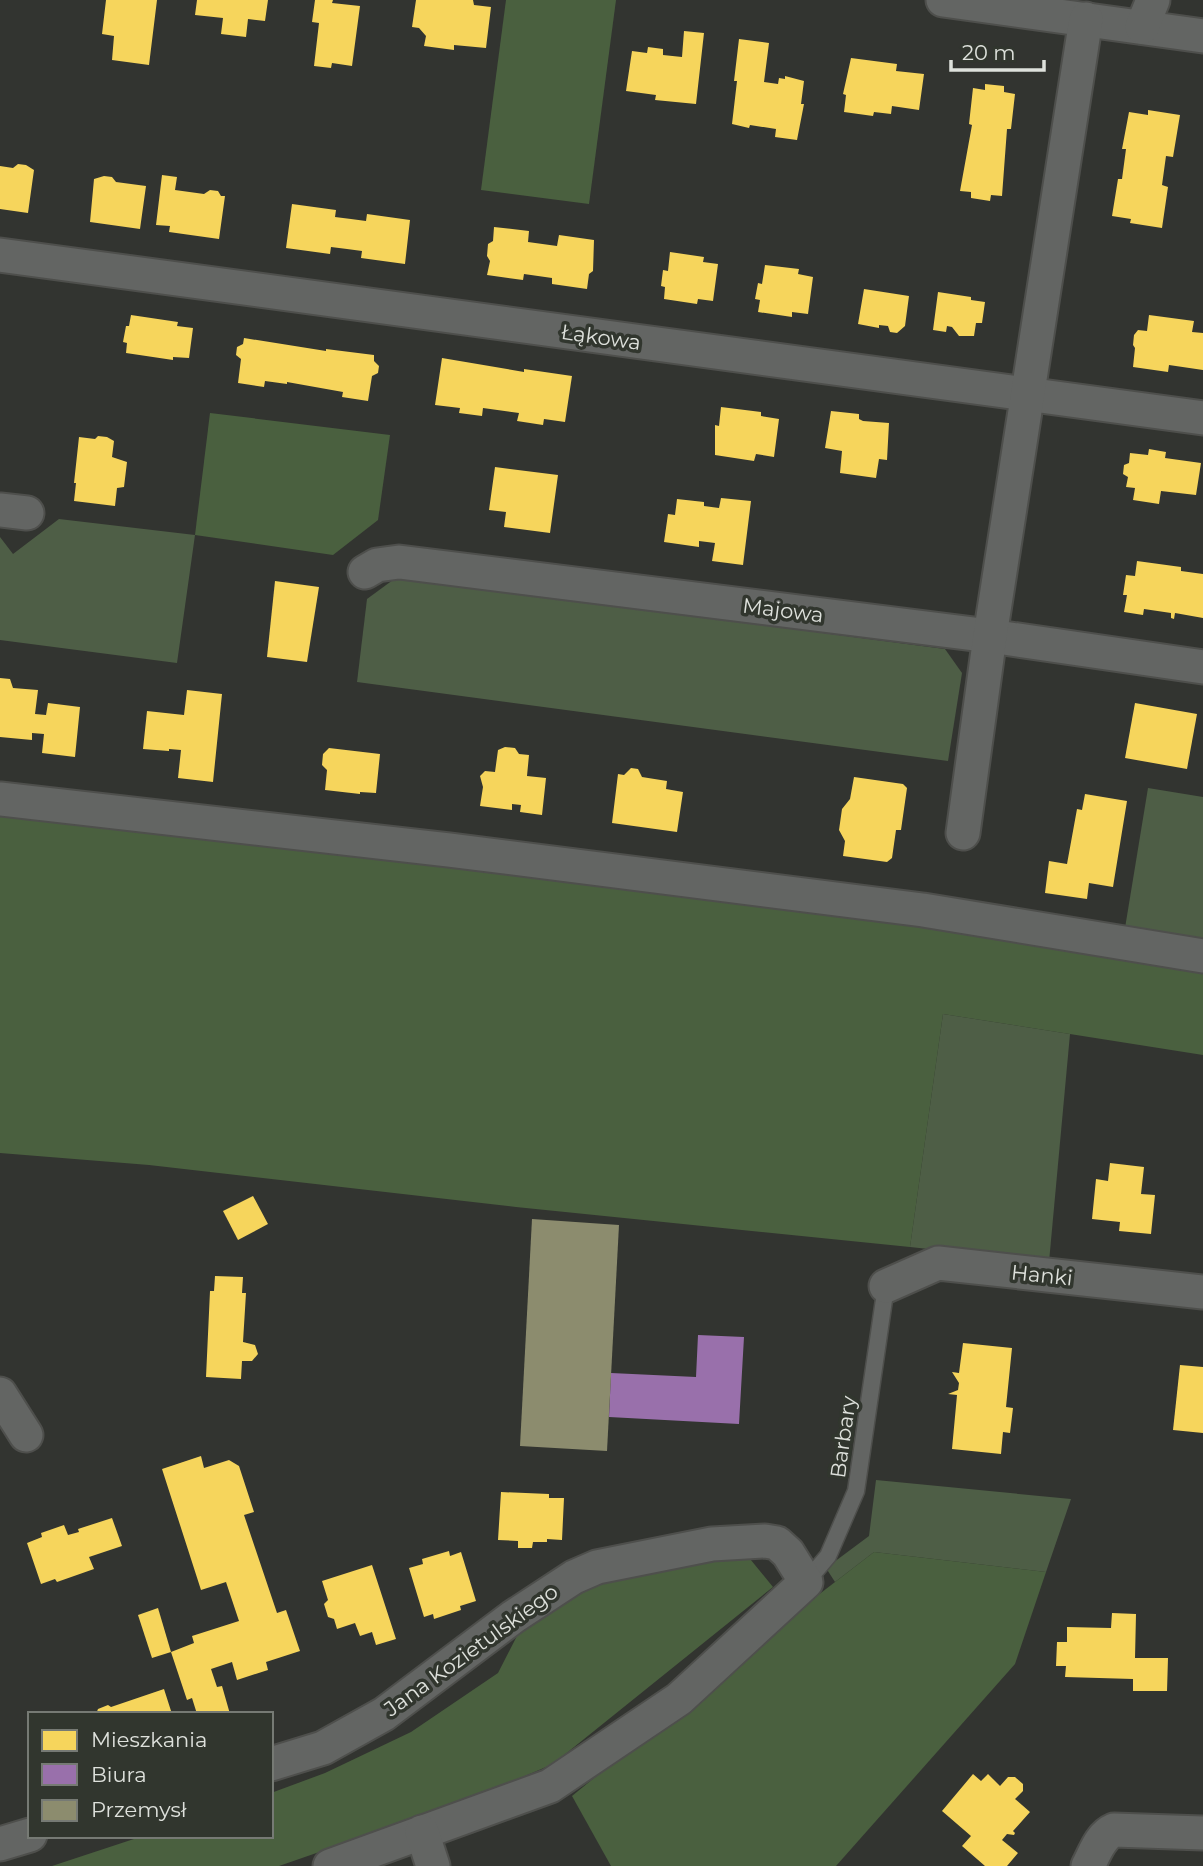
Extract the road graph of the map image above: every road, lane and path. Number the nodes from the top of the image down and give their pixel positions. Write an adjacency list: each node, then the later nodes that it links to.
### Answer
1 (943, 0): 3 (street)
2 (1148, 13): 3 (street); 4 (street)
3 (1086, 19): 6 (street)
4 (1203, 36)
5 (0, 255): 6 (street, Łąkowa)
6 (1027, 396): 7 (street, Łąkowa); 9 (street)
7 (1203, 418)
8 (365, 572): 9 (street, Majowa)
9 (990, 636): 10 (street, Majowa); 12 (street)
10 (1203, 667)
11 (0, 799): 13 (street)
12 (963, 833)
13 (1203, 956)
14 (886, 1286): 15 (street, Hanki); 18 (lane, Barbary)
15 (1203, 1292)
16 (0, 1394): 17 (street)
17 (26, 1435)
18 (806, 1582): 19 (street, Jana Kozietulskiego); 20 (street)
19 (273, 1764)
20 (422, 1832): 24 (street); 25 (street)
21 (1203, 1833): 26 (street)
22 (28, 1836): 23 (street)
23 (0, 1843)
24 (330, 1866)
25 (433, 1866)
26 (1088, 1866)

